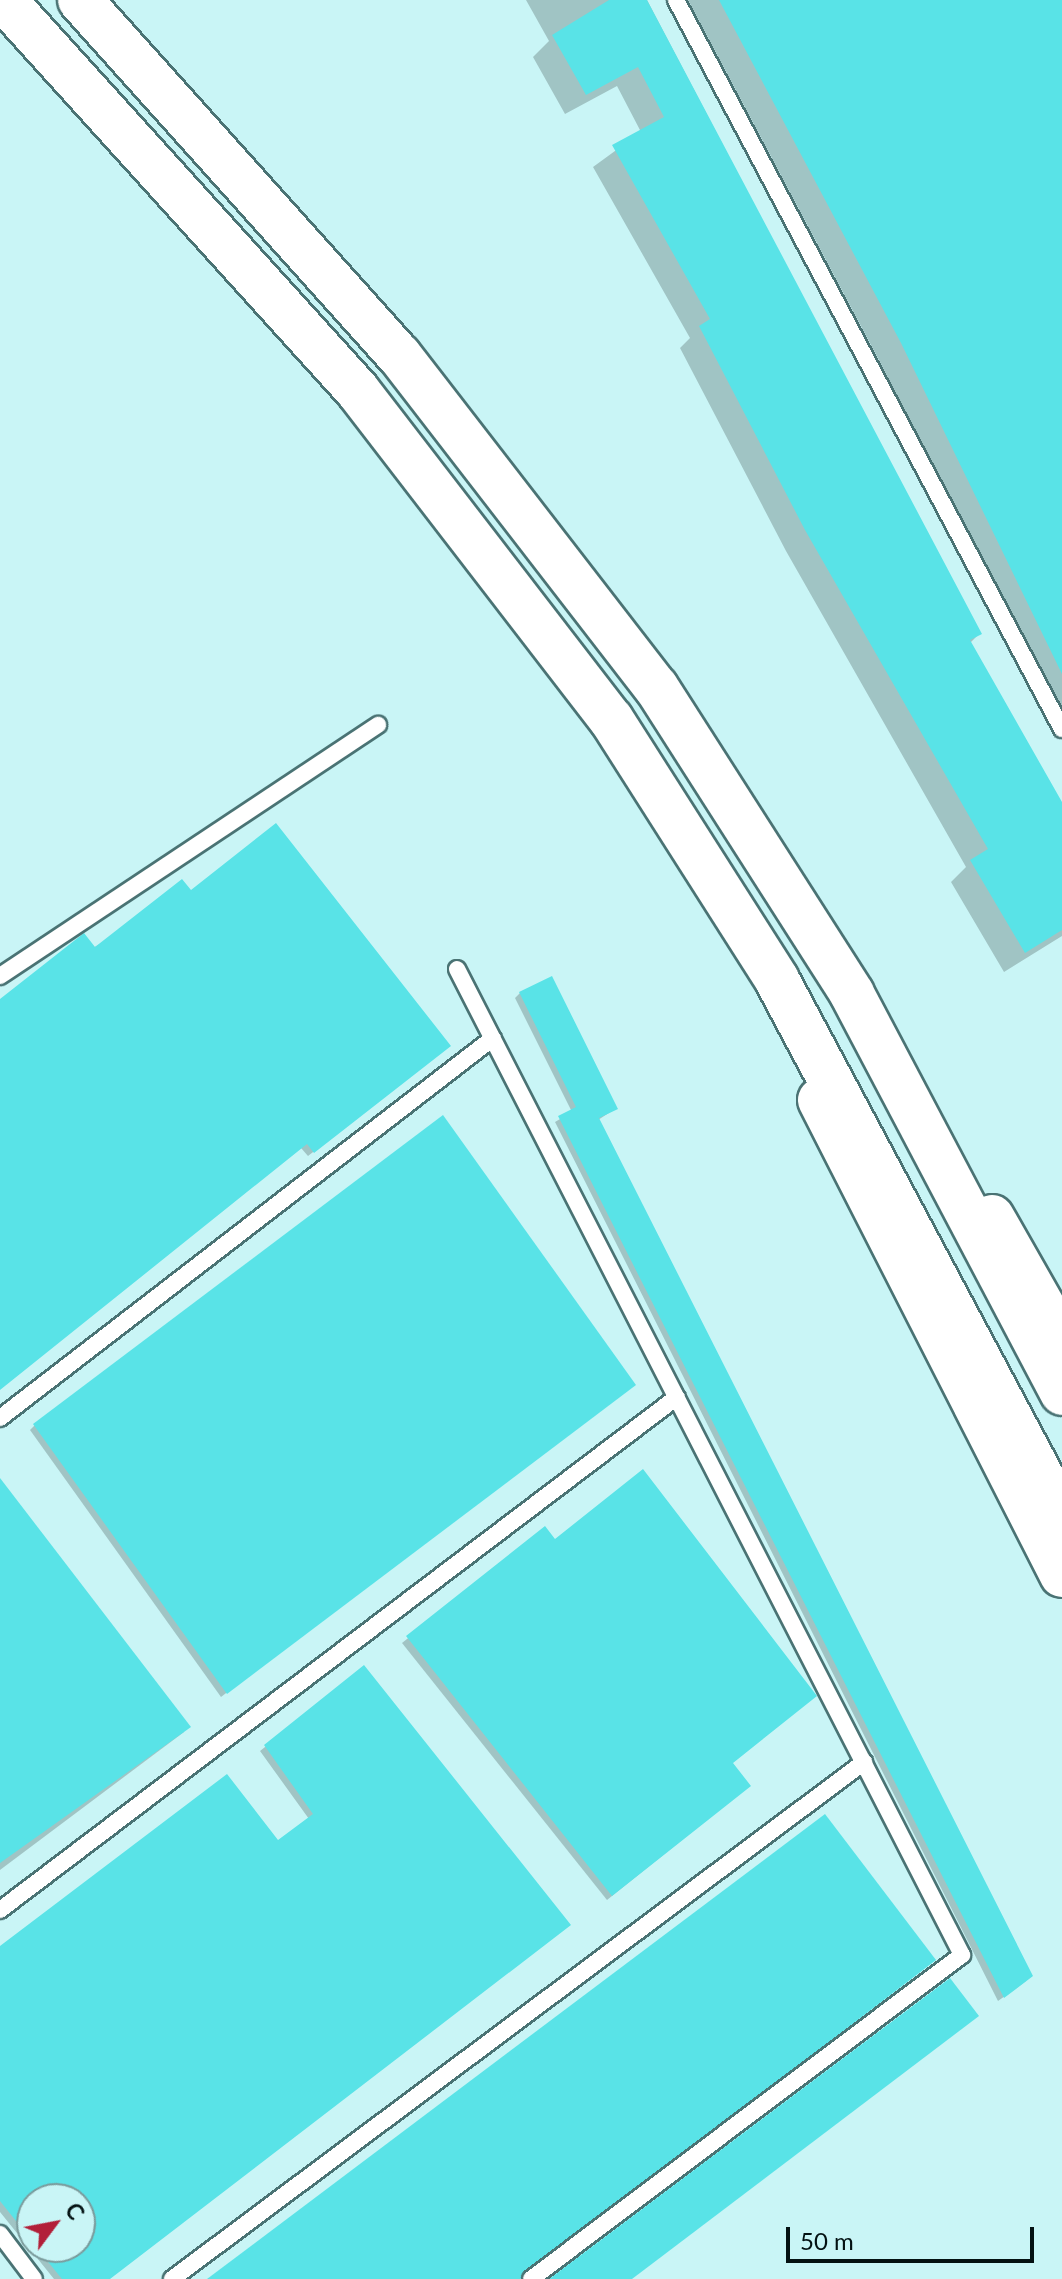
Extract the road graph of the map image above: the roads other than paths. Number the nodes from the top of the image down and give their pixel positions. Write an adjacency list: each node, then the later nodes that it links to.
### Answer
1 (4, 0): 6 (main road)
2 (80, 0): 9 (main road)
3 (676, 0): 5 (lane)
4 (378, 725): 8 (lane)
5 (1062, 729)
6 (735, 912): 15 (main road); 16 (main road)
7 (457, 969): 10 (lane)
8 (0, 976)
9 (852, 994): 11 (main road); 12 (main road)
10 (493, 1038): 13 (lane); 14 (lane)
11 (1062, 1340)
12 (1062, 1393)
13 (677, 1397): 17 (lane); 18 (lane)
14 (0, 1418)
15 (1062, 1515)
16 (1062, 1575)
17 (864, 1762): 21 (lane); 22 (lane)
18 (0, 1910)
19 (0, 2234): 20 (lane)
20 (34, 2279)
21 (172, 2279)
22 (531, 2279)

